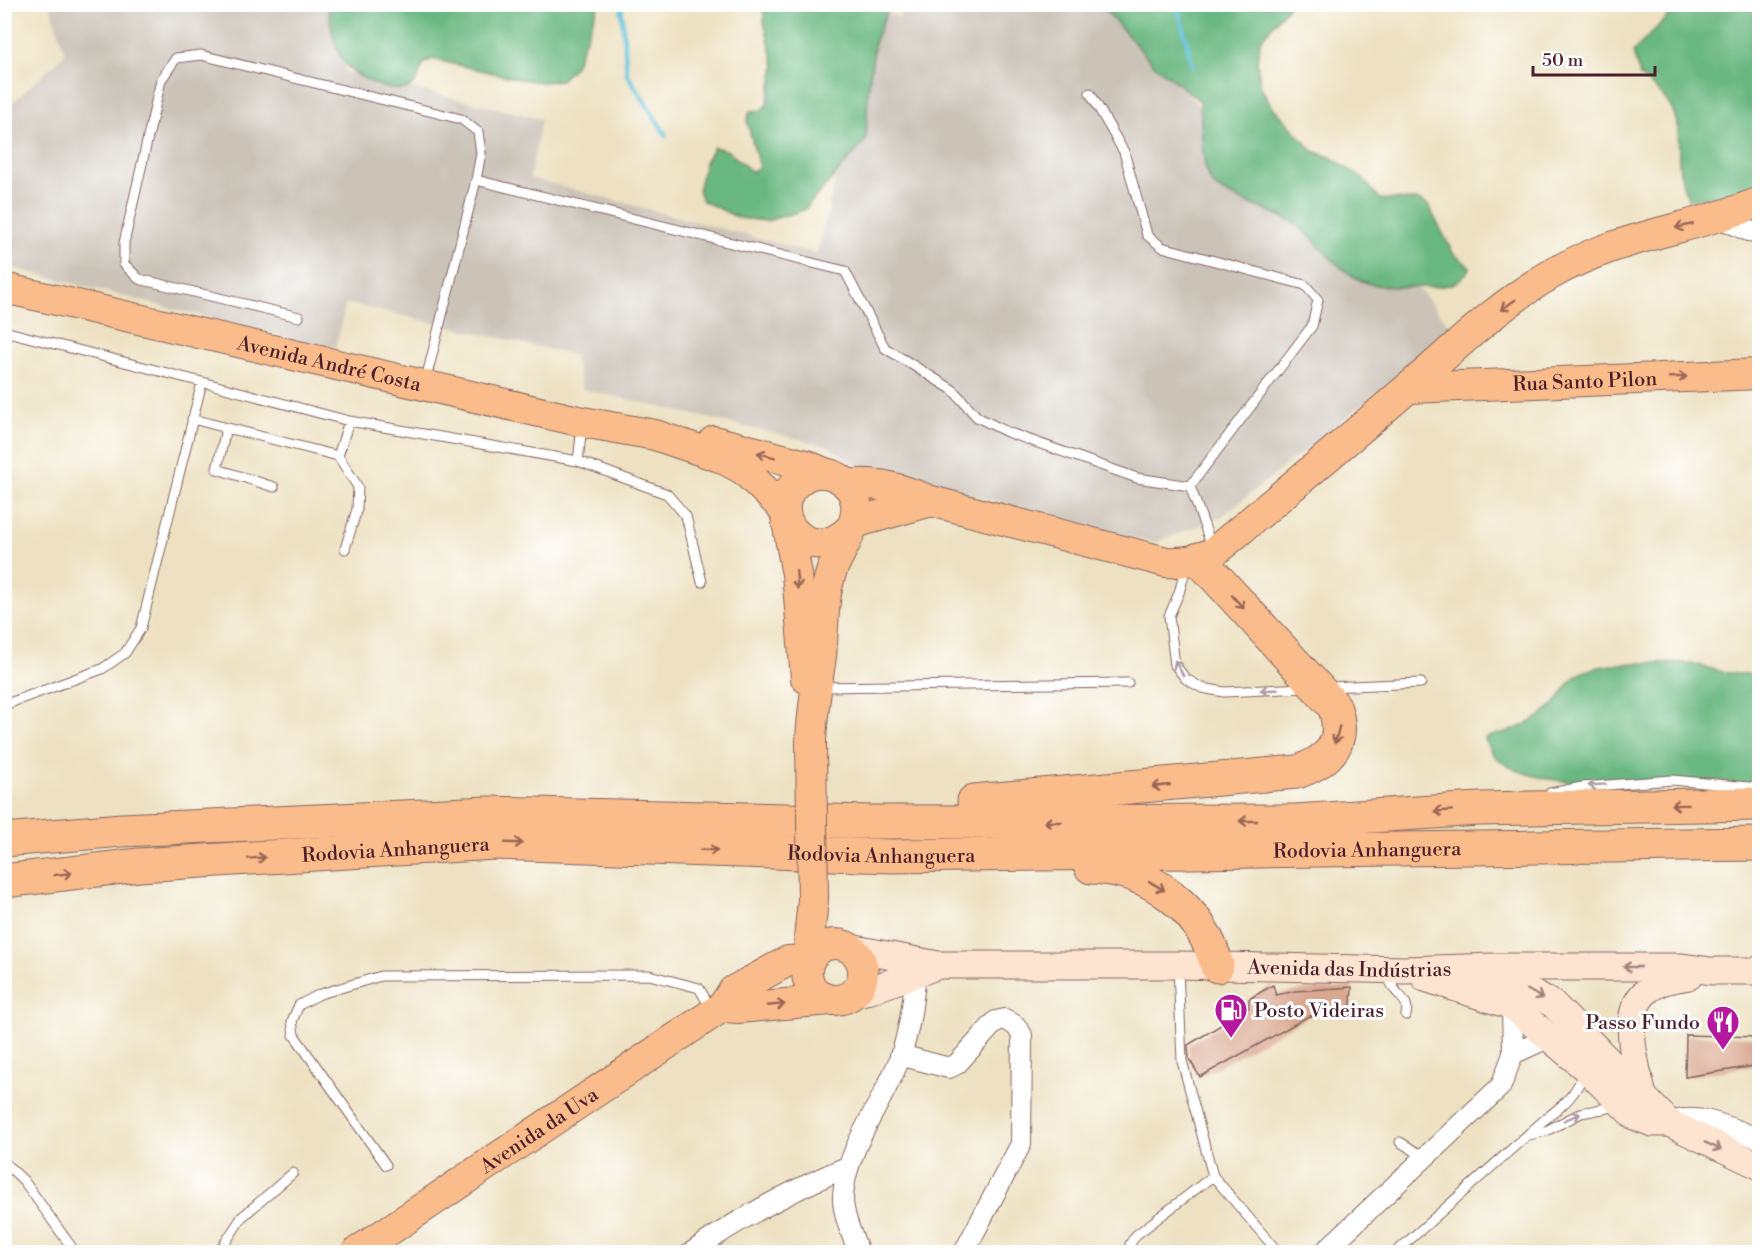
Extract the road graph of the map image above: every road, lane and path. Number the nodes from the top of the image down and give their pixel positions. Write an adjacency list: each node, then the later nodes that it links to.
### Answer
1 (1090, 93): 23 (lane)
2 (476, 180): 7 (lane); 12 (lane); 23 (lane)
3 (1760, 202): 4 (main road)
4 (1720, 218): 5 (street); 9 (main road, one-way to 9)
5 (1760, 232)
6 (4, 288): 12 (main road, Avenida André Costa)
7 (299, 317)
8 (4, 331): 11 (lane)
9 (1462, 342): 13 (main road); 14 (main road)
10 (1760, 374): 13 (main road, Rua Santo Pilon, one-way to 10)
11 (202, 382): 15 (lane); 16 (lane)
12 (424, 385): 17 (main road, Avenida André Costa)
13 (1481, 385): 14 (main road, Rua Santo Pilon)
14 (1409, 388): 29 (main road)
15 (192, 420): 18 (lane); 35 (lane)
16 (349, 421): 20 (lane); 21 (lane)
17 (583, 422): 19 (main road, Avenida André Costa); 21 (lane)
18 (226, 429): 20 (lane); 24 (lane)
19 (655, 435): 22 (main road, one-way to 19); 26 (main road)
20 (338, 456): 28 (lane)
21 (578, 460): 30 (lane)
22 (835, 478): 25 (main road); 26 (main road); 27 (main road)
23 (1190, 486): 29 (lane)
24 (274, 487)
25 (931, 501): 27 (main road); 29 (main road)
26 (786, 516): 27 (main road); 36 (main road, one-way to 36)
27 (851, 526): 33 (main road)
28 (345, 549)
29 (1200, 558): 34 (highway, one-way to 34); 34 (lane, one-way to 29)
30 (702, 582)
31 (1421, 682): 34 (lane)
32 (1128, 683): 33 (lane)
33 (816, 687): 36 (main road)
34 (1314, 687): 40 (highway, one-way to 40)
35 (4, 705)
36 (812, 729): 45 (main road, bridge)
37 (1760, 788): 39 (lane, one-way to 39)
38 (1760, 804): 39 (highway, Rodovia Anhanguera, one-way to 39)
39 (1479, 809): 40 (highway, Rodovia Anhanguera, one-way to 40)
40 (873, 822): 41 (highway, Rodovia Anhanguera)
41 (4, 840)
42 (1760, 844): 43 (highway, Rodovia Anhanguera)
43 (892, 856): 44 (highway, Rodovia Anhanguera, one-way to 43); 47 (highway, one-way to 47)
44 (4, 882)
45 (826, 952): 48 (main road, Avenida das Indústrias); 53 (main road); 53 (main road); 55 (main road, Avenida da Uva)
46 (1178, 965): 47 (main road, Avenida das Indústrias); 48 (main road, Avenida das Indústrias); 72 (lane)
47 (1217, 966): 49 (main road, Avenida das Indústrias)
48 (927, 969): 53 (main road, Avenida das Indústrias); 59 (street)
49 (1395, 970): 50 (main road, Avenida das Indústrias); 54 (main road); 56 (lane)
50 (1459, 970): 51 (main road, Avenida das Indústrias, one-way to 50); 60 (main road, one-way to 60)
51 (1711, 971): 52 (main road, Avenida das Indústrias); 61 (main road)
52 (1760, 971)
53 (843, 997): 55 (main road, one-way to 53)
54 (1512, 1006): 57 (main road); 58 (street)
55 (717, 1010): 68 (lane); 75 (main road, Avenida da Uva)
56 (1406, 1015)
57 (1550, 1037): 58 (street); 60 (main road)
58 (1513, 1054): 66 (street)
59 (900, 1055): 69 (street); 78 (street)
60 (1593, 1059): 61 (main road); 63 (lane)
61 (1632, 1101): 62 (main road); 63 (lane, one-way to 61)
62 (1669, 1123): 64 (street); 70 (main road, one-way to 70)
63 (1527, 1136): 82 (lane)
64 (1760, 1139)
65 (1400, 1142): 66 (lane)
66 (1426, 1158): 81 (street)
67 (4, 1162): 73 (lane)
68 (386, 1165)
69 (849, 1166): 76 (street); 77 (street)
70 (1760, 1166)
71 (293, 1173): 74 (lane)
72 (1213, 1176): 79 (lane); 80 (lane)
73 (75, 1252)
74 (219, 1252)
75 (357, 1252)
76 (692, 1252)
77 (859, 1252)
78 (964, 1252)
79 (1129, 1252)
80 (1278, 1252)
81 (1324, 1252)
82 (1396, 1252)

